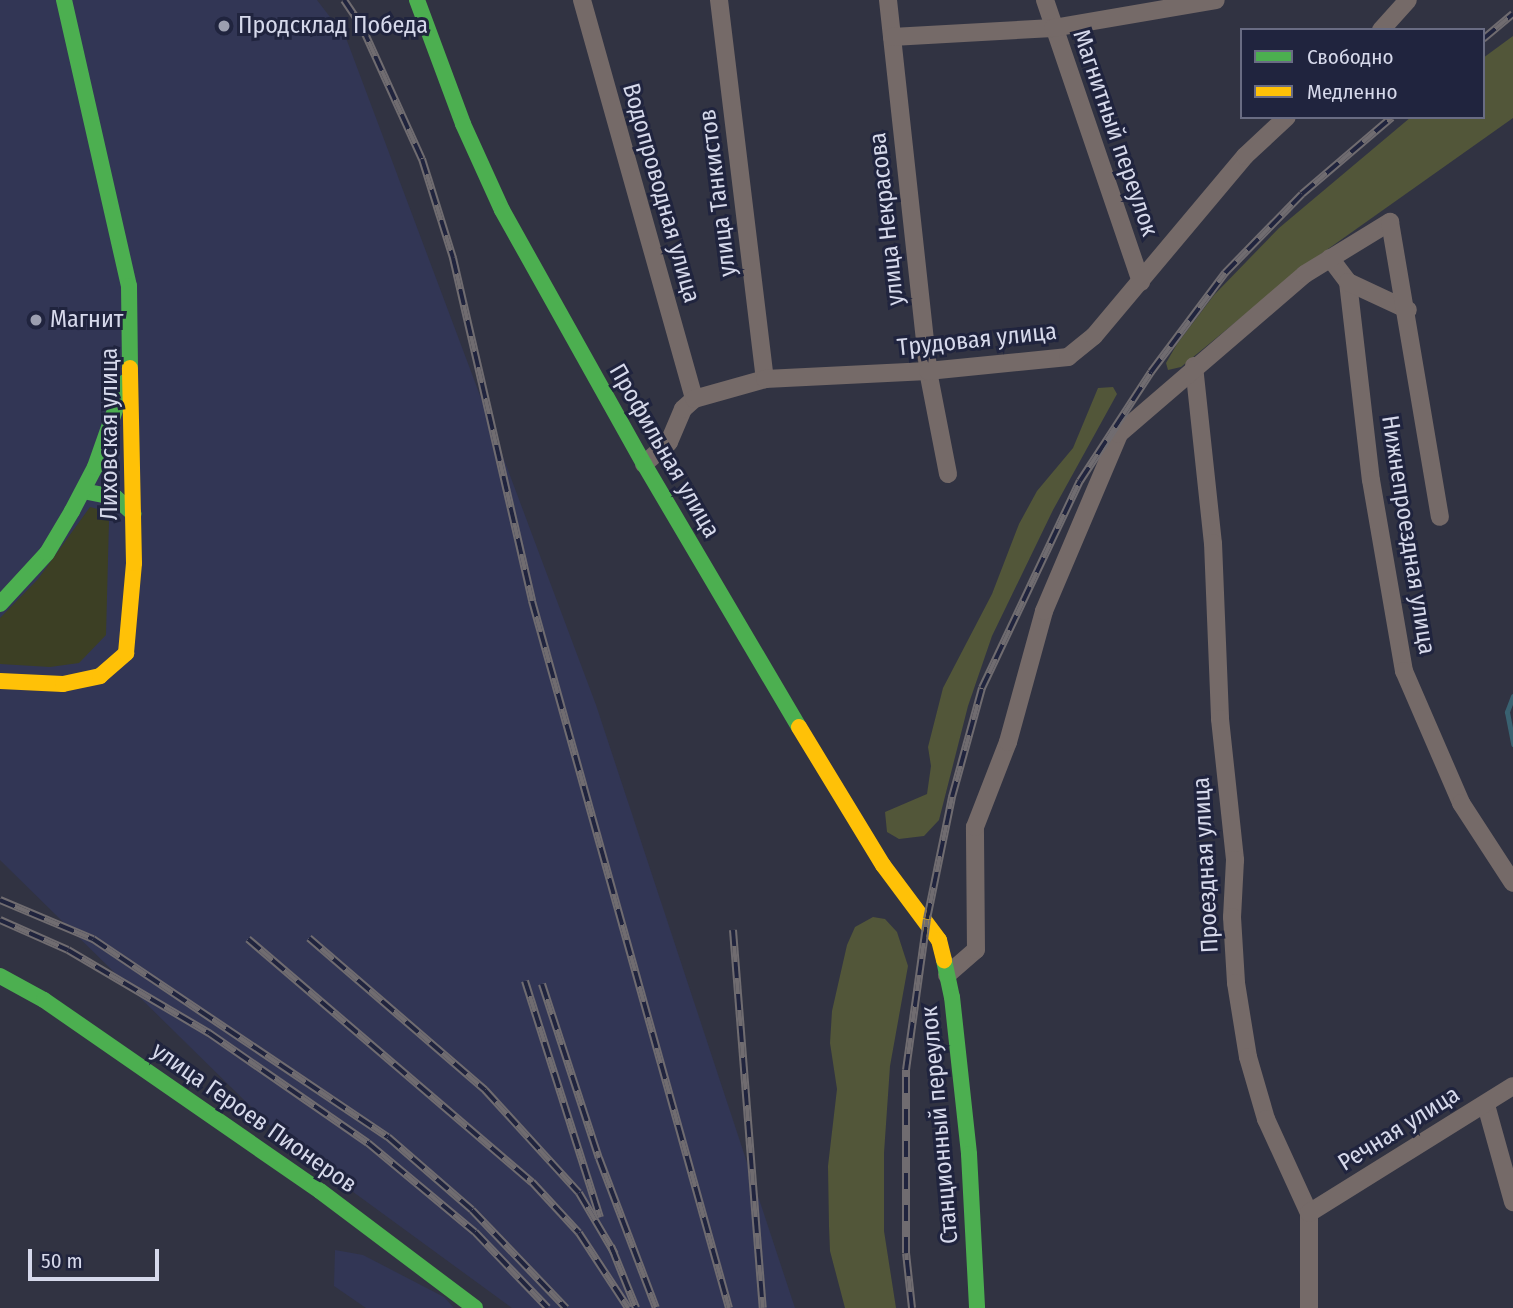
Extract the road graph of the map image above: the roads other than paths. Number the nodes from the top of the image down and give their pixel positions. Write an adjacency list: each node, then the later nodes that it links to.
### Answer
1 (64, 0): 17 (main road, Лиховская улица)
2 (417, 0): 22 (main road, Профильная улица)
3 (582, 0): 21 (street, Водопроводная улица)
4 (719, 0): 20 (street, улица Танкистов)
5 (888, 0): 11 (street, улица Некрасова)
6 (1045, 0): 9 (street, Магнитный переулок)
7 (1216, 0): 9 (street)
8 (1408, 0): 10 (street)
9 (1053, 28): 11 (street); 14 (street, Магнитный переулок)
10 (1383, 28)
11 (892, 37): 19 (street, улица Некрасова)
12 (1285, 119): 14 (street, Трудовая улица)
13 (1330, 257): 15 (street, Нижнепроездная улица); 16 (street); 18 (street)
14 (1141, 282): 19 (street, Трудовая улица)
15 (1348, 282): 16 (street); 29 (street, Нижнепроездная улица)
16 (1408, 310): 26 (street)
17 (133, 356): 24 (main road); 25 (main road, Лиховская улица)
18 (1194, 366): 31 (street); 36 (street, Проездная улица)
19 (928, 371): 20 (street, Трудовая улица); 23 (street, улица Некрасова)
20 (765, 379): 21 (street, Трудовая улица)
21 (694, 399): 22 (street)
22 (644, 464): 30 (main road, Профильная улица)
23 (948, 474)
24 (83, 491): 25 (main road); 27 (main road)
25 (134, 514): 28 (main road, Лиховская улица)
26 (1440, 517)
27 (0, 604)
28 (0, 681)
29 (1513, 883)
30 (939, 940): 31 (main road, Станционный переулок)
31 (947, 975): 38 (main road, Станционный переулок)
32 (0, 976): 37 (main road, улица Героев Пионеров)
33 (1513, 1086): 34 (street, Речная улица)
34 (1486, 1105): 35 (street); 36 (street, Речная улица)
35 (1513, 1202)
36 (1309, 1213): 39 (street, Проездная улица)
37 (475, 1308)
38 (977, 1308)
39 (1309, 1308)

